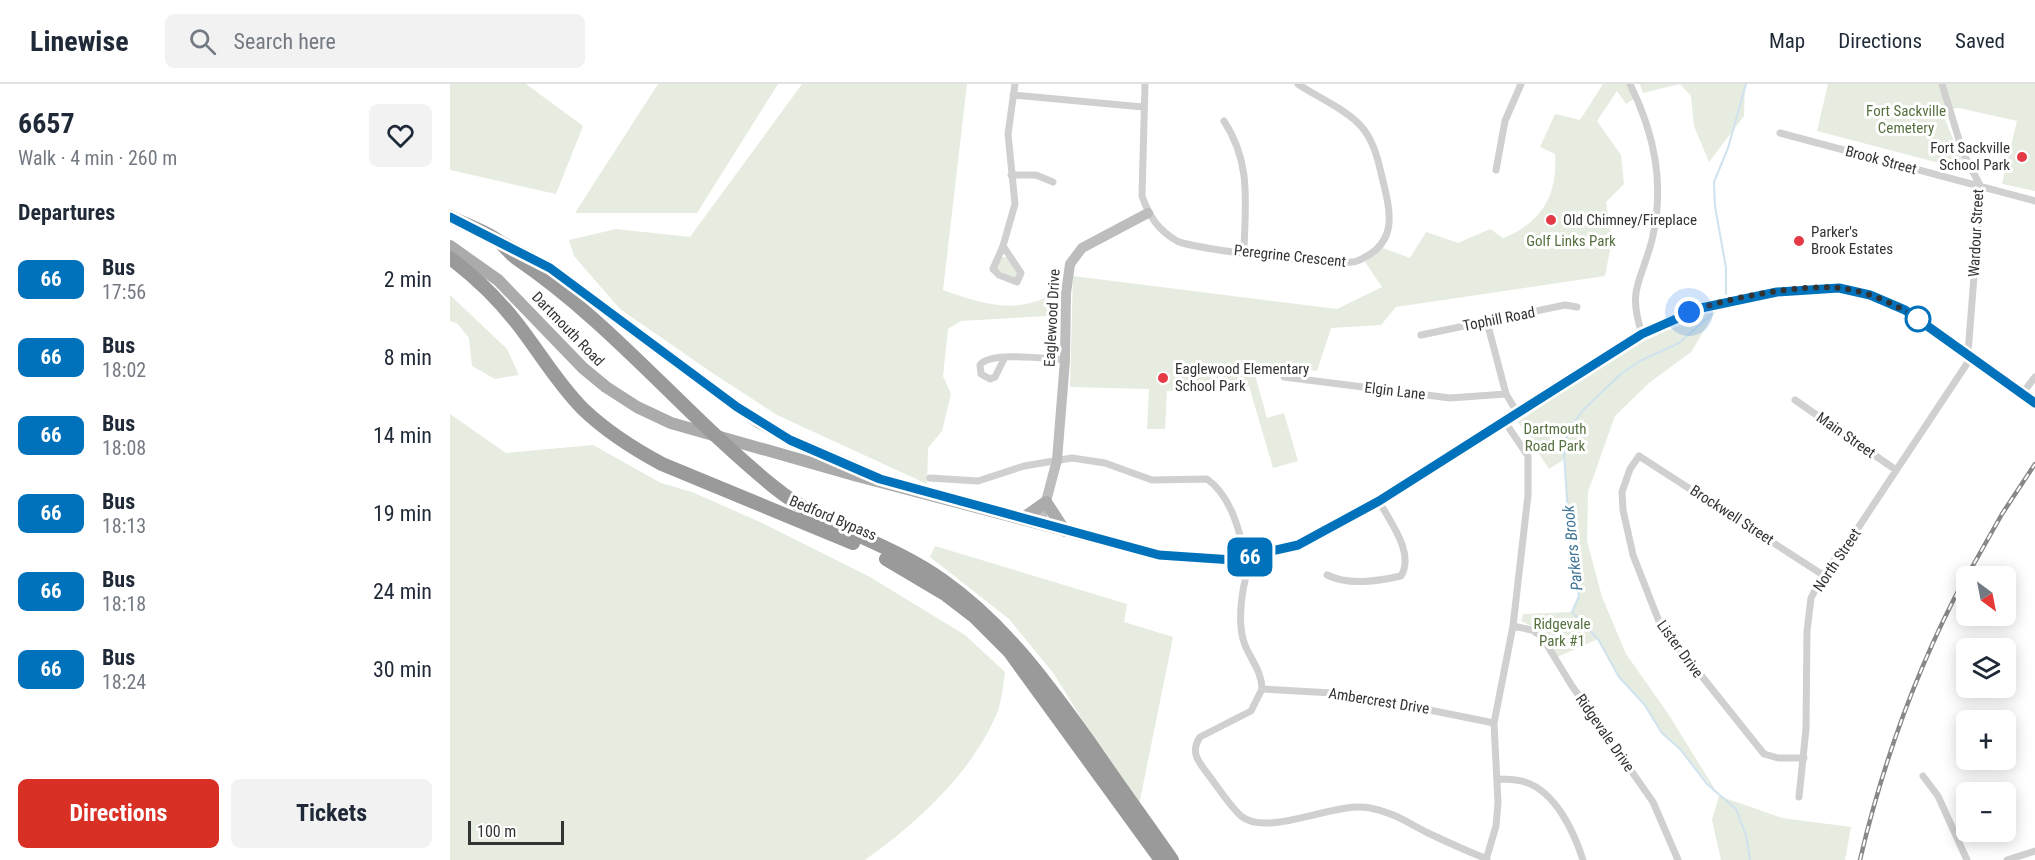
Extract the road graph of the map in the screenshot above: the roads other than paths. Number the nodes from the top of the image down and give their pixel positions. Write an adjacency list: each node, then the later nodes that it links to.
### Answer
1 (1015, 84): 7 (street)
2 (1145, 84): 8 (street)
3 (1298, 84): 21 (street, Peregrine Crescent)
4 (1521, 84): 11 (street)
5 (1630, 84): 25 (street)
6 (1942, 84): 14 (street, Wardour Street)
7 (1013, 95): 8 (street); 12 (street)
8 (1143, 107): 16 (street)
9 (1224, 121): 21 (street)
10 (1780, 134): 14 (street, Brook Street)
11 (1496, 170)
12 (1011, 175): 13 (street); 20 (street)
13 (1053, 182)
14 (1981, 187): 15 (street, Brook Street); 27 (street, Wardour Street)
15 (2035, 201)
16 (1148, 213): 21 (street, Peregrine Crescent); 29 (street, Eaglewood Drive)
17 (450, 217): 18 (highway, Bedford Bypass)
18 (496, 239): 42 (main road, Dartmouth Road); 63 (highway, Bedford Bypass)
19 (450, 246): 42 (main road, Dartmouth Road)
20 (1003, 246): 20 (street)
21 (1244, 252)
22 (450, 258): 62 (highway, Bedford Bypass)
23 (1577, 308): 24 (street, Tophill Road)
24 (1487, 322): 26 (street, Tophill Road); 32 (street)
25 (1642, 334): 27 (main road, Dartmouth Road); 36 (main road, Dartmouth Road)
26 (1421, 335)
27 (1970, 354): 33 (main road, Dartmouth Road); 40 (street, North Street)
28 (1004, 359): 29 (street)
29 (1065, 360): 39 (street, Eaglewood Drive)
30 (1284, 377): 32 (street, Elgin Lane)
31 (2035, 377): 33 (street)
32 (1506, 394): 36 (street)
33 (2022, 394): 35 (main road, Dartmouth Road)
34 (1795, 400): 40 (street, Main Street)
35 (2035, 403)
36 (1518, 414): 37 (main road, Dartmouth Road)
37 (1505, 422): 43 (main road, Dartmouth Road); 52 (street)
38 (1639, 456): 50 (street, Brockwell Street); 55 (street, Lister Drive)
39 (1057, 460): 41 (street); 44 (street, Eaglewood Drive); 48 (street)
40 (1896, 471): 50 (street, North Street)
41 (930, 478)
42 (880, 479): 45 (main road, Dartmouth Road)
43 (1379, 501): 48 (main road, Dartmouth Road); 49 (street)
44 (1046, 502): 45 (main road); 46 (street, Eaglewood Drive); 47 (main road)
45 (1022, 519): 46 (main road, Dartmouth Road)
46 (1040, 524): 47 (main road, Dartmouth Road)
47 (1065, 531): 48 (main road, Dartmouth Road)
48 (1244, 558): 51 (street); 51 (street)
49 (1327, 575)
50 (1823, 575): 55 (street, North Street)
51 (1245, 579): 53 (street)
52 (1513, 626): 54 (street); 65 (street, Ridgevale Drive)
53 (1262, 689): 54 (street, Ambercrest Drive); 61 (street)
54 (1494, 723): 57 (street)
55 (1804, 758): 58 (street, North Street)
56 (1923, 776): 66 (street)
57 (1497, 779): 61 (street); 64 (street)
58 (1799, 797)
59 (2035, 851): 60 (street)
60 (2019, 858): 67 (street)
61 (1487, 859)
62 (1161, 860)
63 (1172, 860)
64 (1583, 860)
65 (1678, 860)
66 (1967, 860)
67 (2007, 860)

